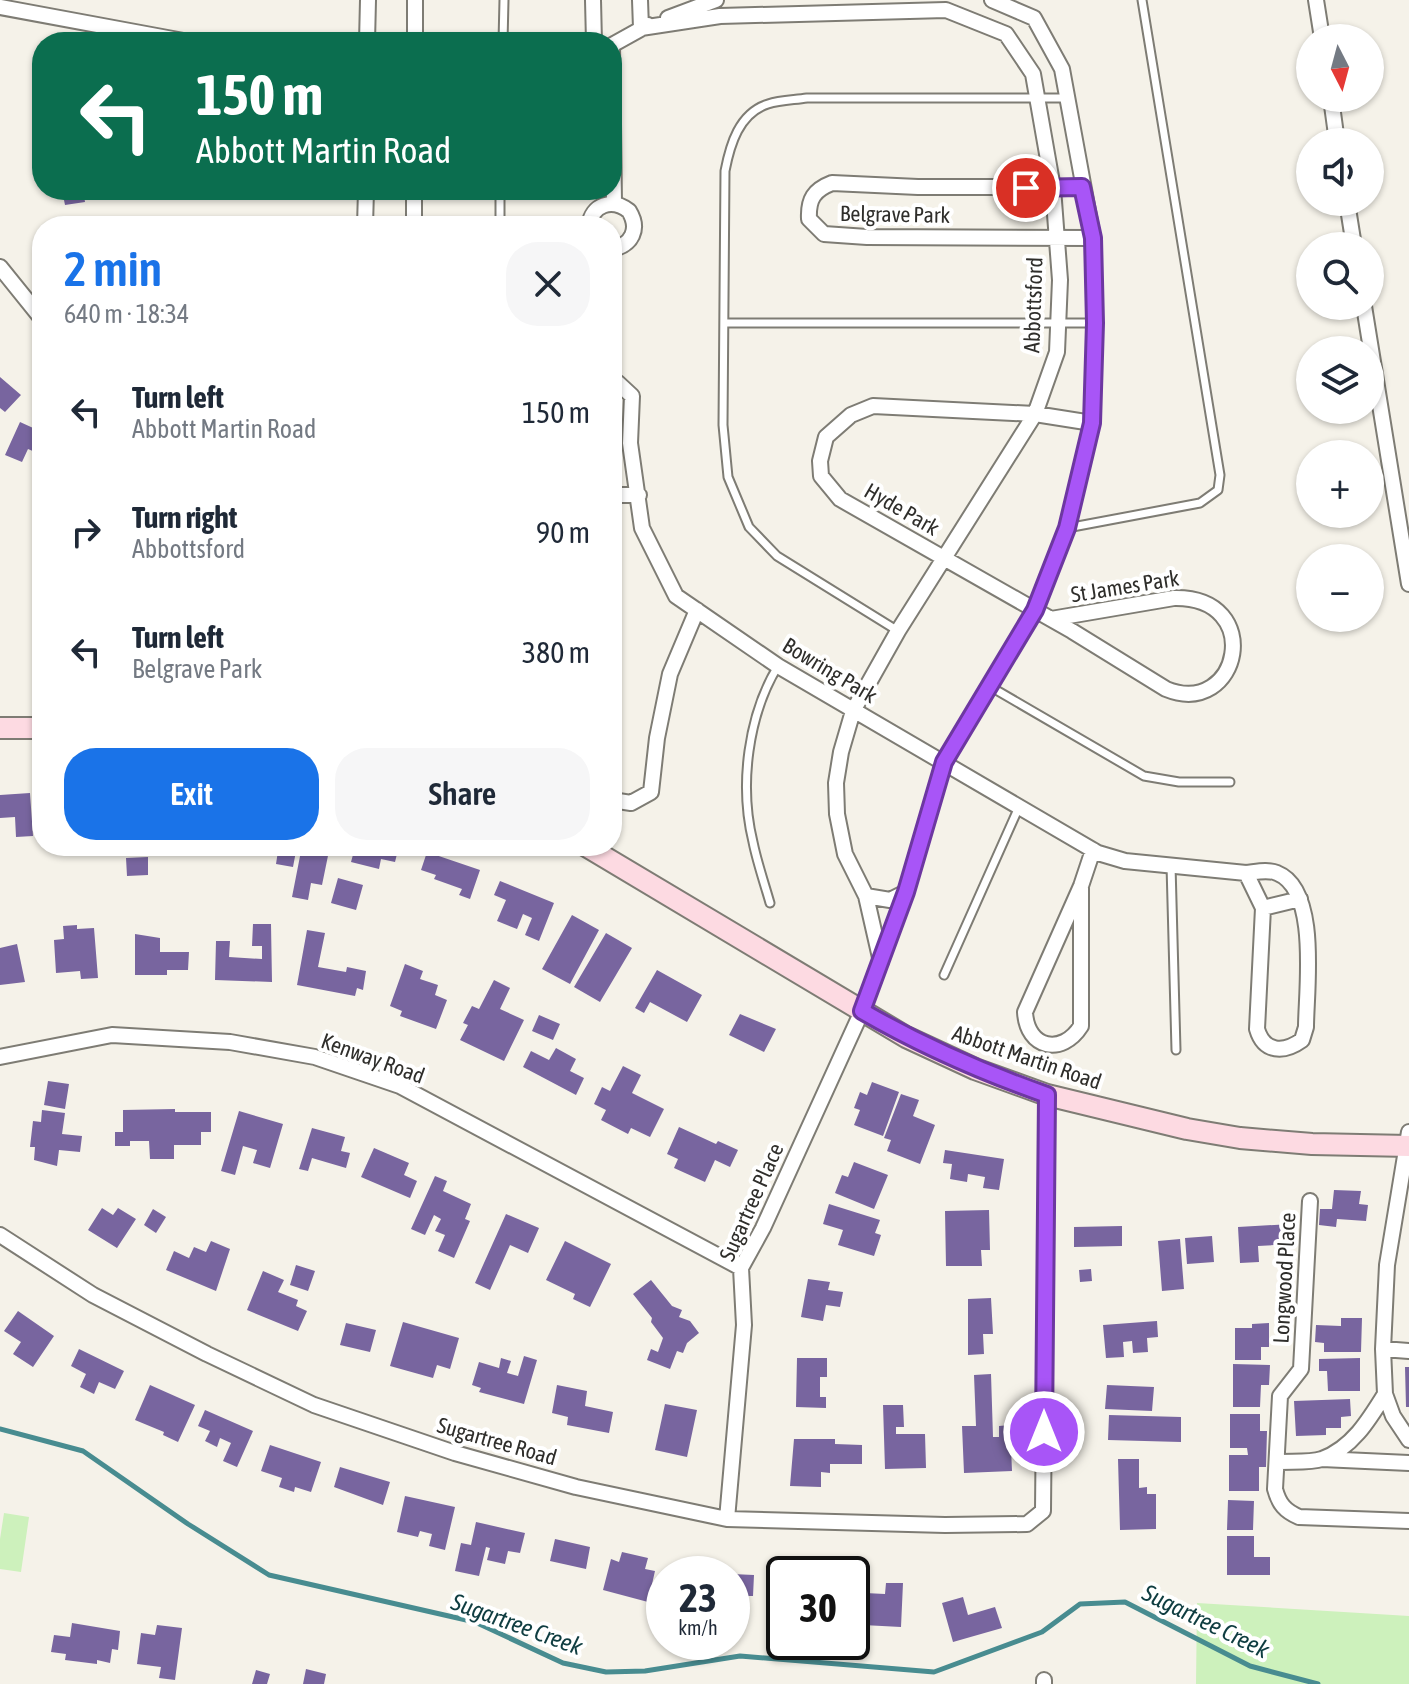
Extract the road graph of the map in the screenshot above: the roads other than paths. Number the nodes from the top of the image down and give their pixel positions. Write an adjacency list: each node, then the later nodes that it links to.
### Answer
1 (368, 0): 15 (street)
2 (415, 0): 16 (street)
3 (504, 0): 17 (lane)
4 (593, 0): 18 (street)
5 (640, 0): 13 (street)
6 (716, 0): 13 (street, Abbottsford)
7 (992, 0): 21 (street)
8 (1142, 0): 41 (lane)
9 (1316, 0): 12 (street)
10 (946, 5): 13 (street, Abbottsford); 20 (street, Abbottsford)
11 (0, 7): 14 (street)
12 (1320, 24)
13 (641, 28): 19 (street, Abbottsford)
14 (135, 32)
15 (367, 32)
16 (415, 32)
17 (503, 32)
18 (594, 32)
19 (622, 39)
20 (1038, 97): 21 (lane); 23 (street, Abbottsford); 33 (lane)
21 (1066, 98): 22 (street)
22 (1082, 187): 23 (street, Belgrave Park); 28 (street)
23 (1053, 188): 27 (street, Abbottsford); 27 (street, Belgrave Park)
24 (614, 200): 25 (street)
25 (614, 203): 26 (street); 29 (street)
26 (592, 216)
27 (1057, 237): 28 (street, Belgrave Park); 34 (street, Abbottsford)
28 (1093, 238): 35 (street)
29 (622, 247)
30 (0, 267): 31 (street)
31 (32, 307)
32 (1366, 320): 43 (street)
33 (726, 323): 34 (lane); 47 (lane)
34 (1058, 323): 35 (lane); 37 (street, Abbottsford)
35 (1095, 323): 38 (street)
36 (622, 387): 40 (street, Bowring Park)
37 (1035, 414): 38 (street, Hyde Park); 42 (street, Abbottsford); 42 (street, Hyde Park)
38 (1092, 423): 41 (street)
39 (622, 495): 40 (street)
40 (639, 495): 44 (street, Bowring Park)
41 (1067, 528): 45 (street)
42 (945, 559): 45 (street, Hyde Park); 47 (street, Abbottsford)
43 (1409, 584)
44 (697, 610): 48 (street, Bowring Park); 55 (street)
45 (1035, 610): 46 (street, St James Park); 49 (street)
46 (1051, 619): 46 (street, St James Park)
47 (898, 631): 50 (street, Abbottsford)
48 (778, 666): 50 (street, Bowring Park); 65 (lane)
49 (991, 687): 53 (street); 54 (lane)
50 (853, 711): 53 (street, Bowring Park); 63 (street, Abbottsford)
51 (0, 728): 52 (main road)
52 (32, 728)
53 (944, 762): 56 (street, Bowring Park); 62 (street)
54 (1230, 782)
55 (622, 802)
56 (1019, 807): 57 (street, Bowring Park); 68 (lane)
57 (1093, 850): 59 (street, Bowring Park); 61 (street)
58 (603, 856): 69 (main road, Abbott Martin Road)
59 (1171, 865): 60 (street, Bowring Park); 70 (lane)
60 (1246, 873): 64 (street, Bowring Park); 66 (street)
61 (1081, 886): 61 (street)
62 (906, 892): 63 (street); 67 (street)
63 (866, 896): 67 (street, Abbottsford)
64 (1300, 899): 66 (street); 66 (street)
65 (770, 903)
66 (1263, 908)
67 (881, 962): 69 (street)
68 (944, 975)
69 (862, 1011): 72 (main road, Abbott Martin Road); 76 (street, Sugartree Place)
70 (1176, 1050)
71 (0, 1057): 76 (street, Kenway Road)
72 (1047, 1095): 73 (main road, Abbott Martin Road); 84 (street, Sugartree Road)
73 (1408, 1141): 77 (street)
74 (1310, 1201): 82 (street, Longwood Place)
75 (0, 1235): 84 (street, Sugartree Road)
76 (741, 1268): 84 (street, Sugartree Place)
77 (1383, 1349): 78 (street); 79 (street)
78 (1409, 1351)
79 (1385, 1394): 80 (street); 81 (street)
80 (1409, 1440)
81 (1322, 1459): 82 (street); 83 (street)
82 (1277, 1462): 85 (street, Longwood Place)
83 (1409, 1463)
84 (727, 1519)
85 (1409, 1521)

